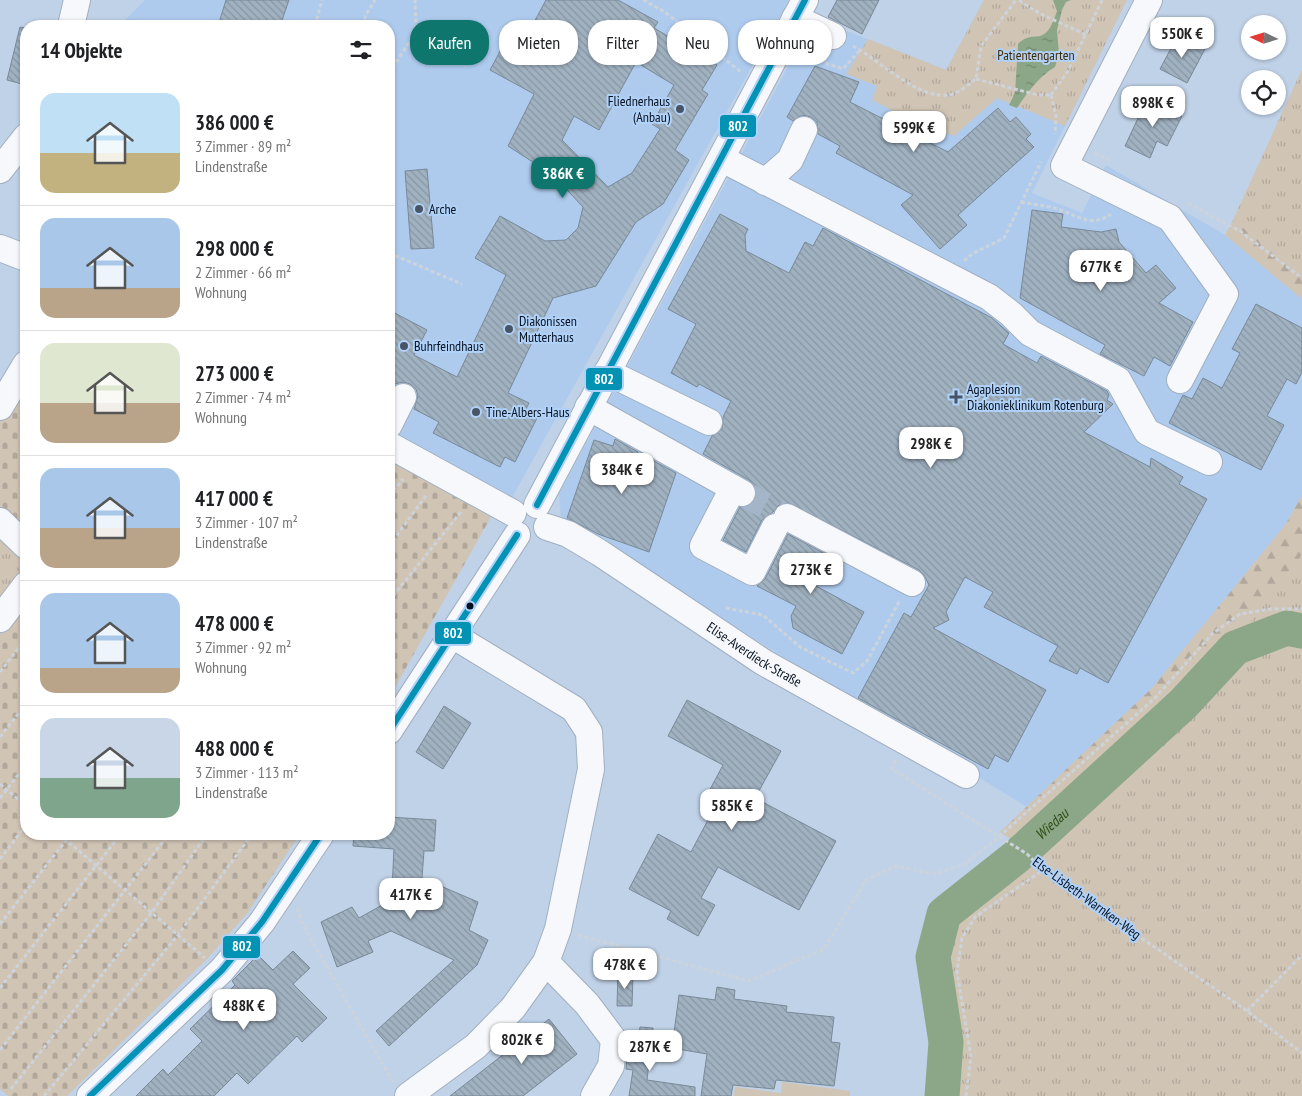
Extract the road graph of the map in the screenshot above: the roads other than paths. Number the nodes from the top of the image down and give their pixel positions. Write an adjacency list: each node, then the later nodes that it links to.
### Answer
1 (77, 0): 4 (street)
2 (1150, 0): 15 (street)
3 (800, 9): 5 (street); 8 (street)
4 (72, 20)
5 (833, 36)
6 (804, 130): 10 (street)
7 (20, 145): 9 (street)
8 (722, 160): 10 (street); 13 (street)
9 (0, 170)
10 (765, 182): 22 (street)
11 (0, 248): 12 (street)
12 (20, 256)
13 (607, 372): 18 (street); 20 (street)
14 (20, 374): 17 (street)
15 (1180, 380)
16 (403, 397): 19 (street)
17 (0, 407)
18 (588, 407): 23 (street); 27 (street)
19 (395, 413)
20 (709, 422)
21 (395, 449): 25 (street)
22 (1209, 462)
23 (542, 516): 25 (street); 32 (street, Elise-Averdieck-Straße)
24 (0, 521): 26 (street)
25 (515, 524): 30 (street)
26 (20, 540)
27 (912, 583)
28 (20, 593): 29 (street)
29 (0, 619)
30 (452, 635): 31 (street); 34 (street)
31 (395, 721)
32 (966, 775)
33 (317, 840): 36 (street)
34 (546, 962): 35 (street); 37 (street)
35 (402, 1092)
36 (90, 1096)
37 (594, 1096)

